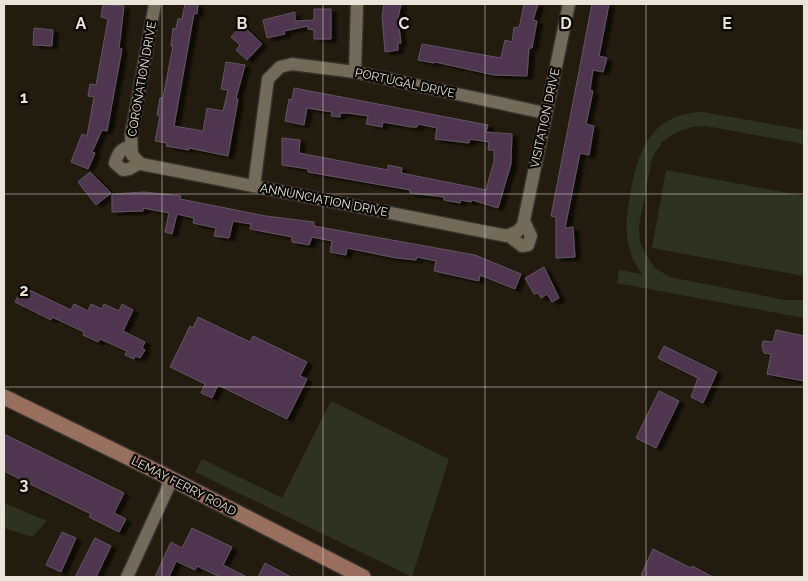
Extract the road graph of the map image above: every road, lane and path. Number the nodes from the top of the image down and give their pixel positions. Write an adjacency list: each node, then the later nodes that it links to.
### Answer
1 (155, 4): 6 (street, CORONATION DRIVE)
2 (357, 4): 4 (street)
3 (570, 4): 5 (street, VISITATION DRIVE)
4 (355, 72): 5 (street, PORTUGAL DRIVE); 7 (street, PORTUGAL DRIVE)
5 (546, 112): 8 (street, VISITATION DRIVE)
6 (135, 155): 7 (street, ANNUNCIATION DRIVE)
7 (254, 186): 8 (street, ANNUNCIATION DRIVE)
8 (517, 229)
9 (4, 397): 10 (main road, LEMAY FERRY ROAD)
10 (172, 479): 11 (street); 12 (main road, LEMAY FERRY ROAD)
11 (127, 577)
12 (363, 577)

